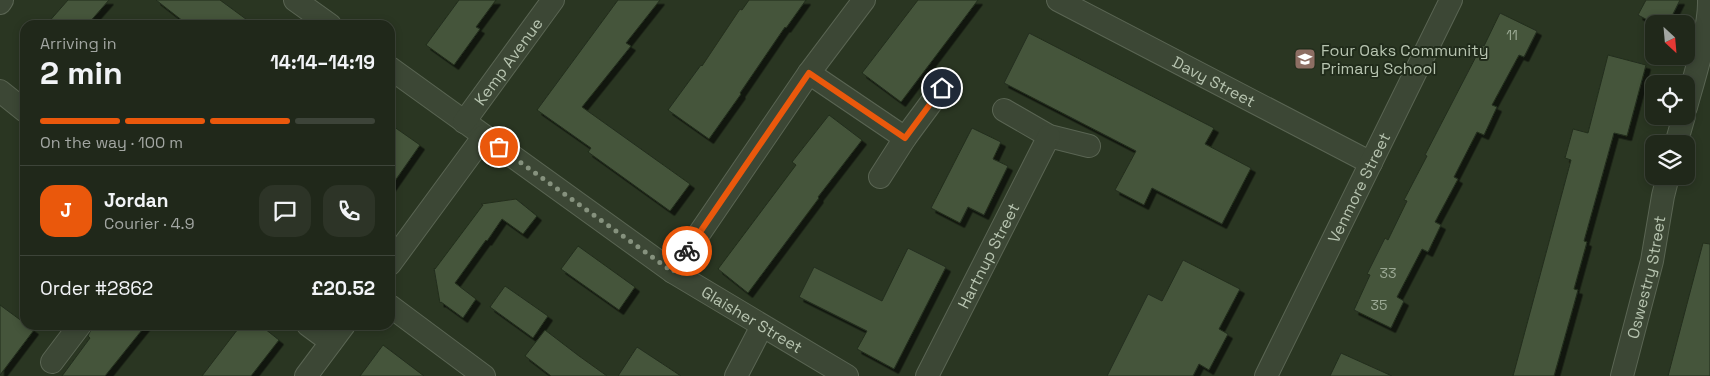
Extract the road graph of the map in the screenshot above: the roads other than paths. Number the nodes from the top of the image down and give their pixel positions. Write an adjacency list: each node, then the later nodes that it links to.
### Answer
1 (295, 0): 7 (street)
2 (553, 0): 15 (street, Kemp Avenue)
3 (864, 0): 9 (street)
4 (1058, 0): 20 (street, Davy Street)
5 (1451, 0): 20 (street, Venmore Street)
6 (1709, 0): 10 (street)
7 (323, 20)
8 (395, 72): 15 (street, Glaisher Street)
9 (809, 73): 18 (street); 24 (street)
10 (1694, 75)
11 (942, 88): 18 (street)
12 (0, 91): 13 (street)
13 (20, 107)
14 (1004, 110): 17 (street)
15 (464, 122): 16 (street, Glaisher Street)
16 (484, 136): 23 (street); 24 (street, Glaisher Street)
17 (1049, 136): 19 (street); 34 (street, Hartnup Street)
18 (905, 138): 21 (street)
19 (1089, 146)
20 (1371, 163): 35 (street, Venmore Street)
21 (880, 177)
22 (1666, 185): 36 (street, Oswestry Street)
23 (395, 257)
24 (673, 272): 26 (street, Glaisher Street)
25 (395, 310): 31 (street)
26 (762, 326): 32 (street); 33 (street, Glaisher Street)
27 (75, 330): 29 (street)
28 (337, 333): 30 (street)
29 (52, 362)
30 (306, 376)
31 (484, 376)
32 (736, 376)
33 (848, 376)
34 (928, 376)
35 (1266, 376)
36 (1622, 376)

